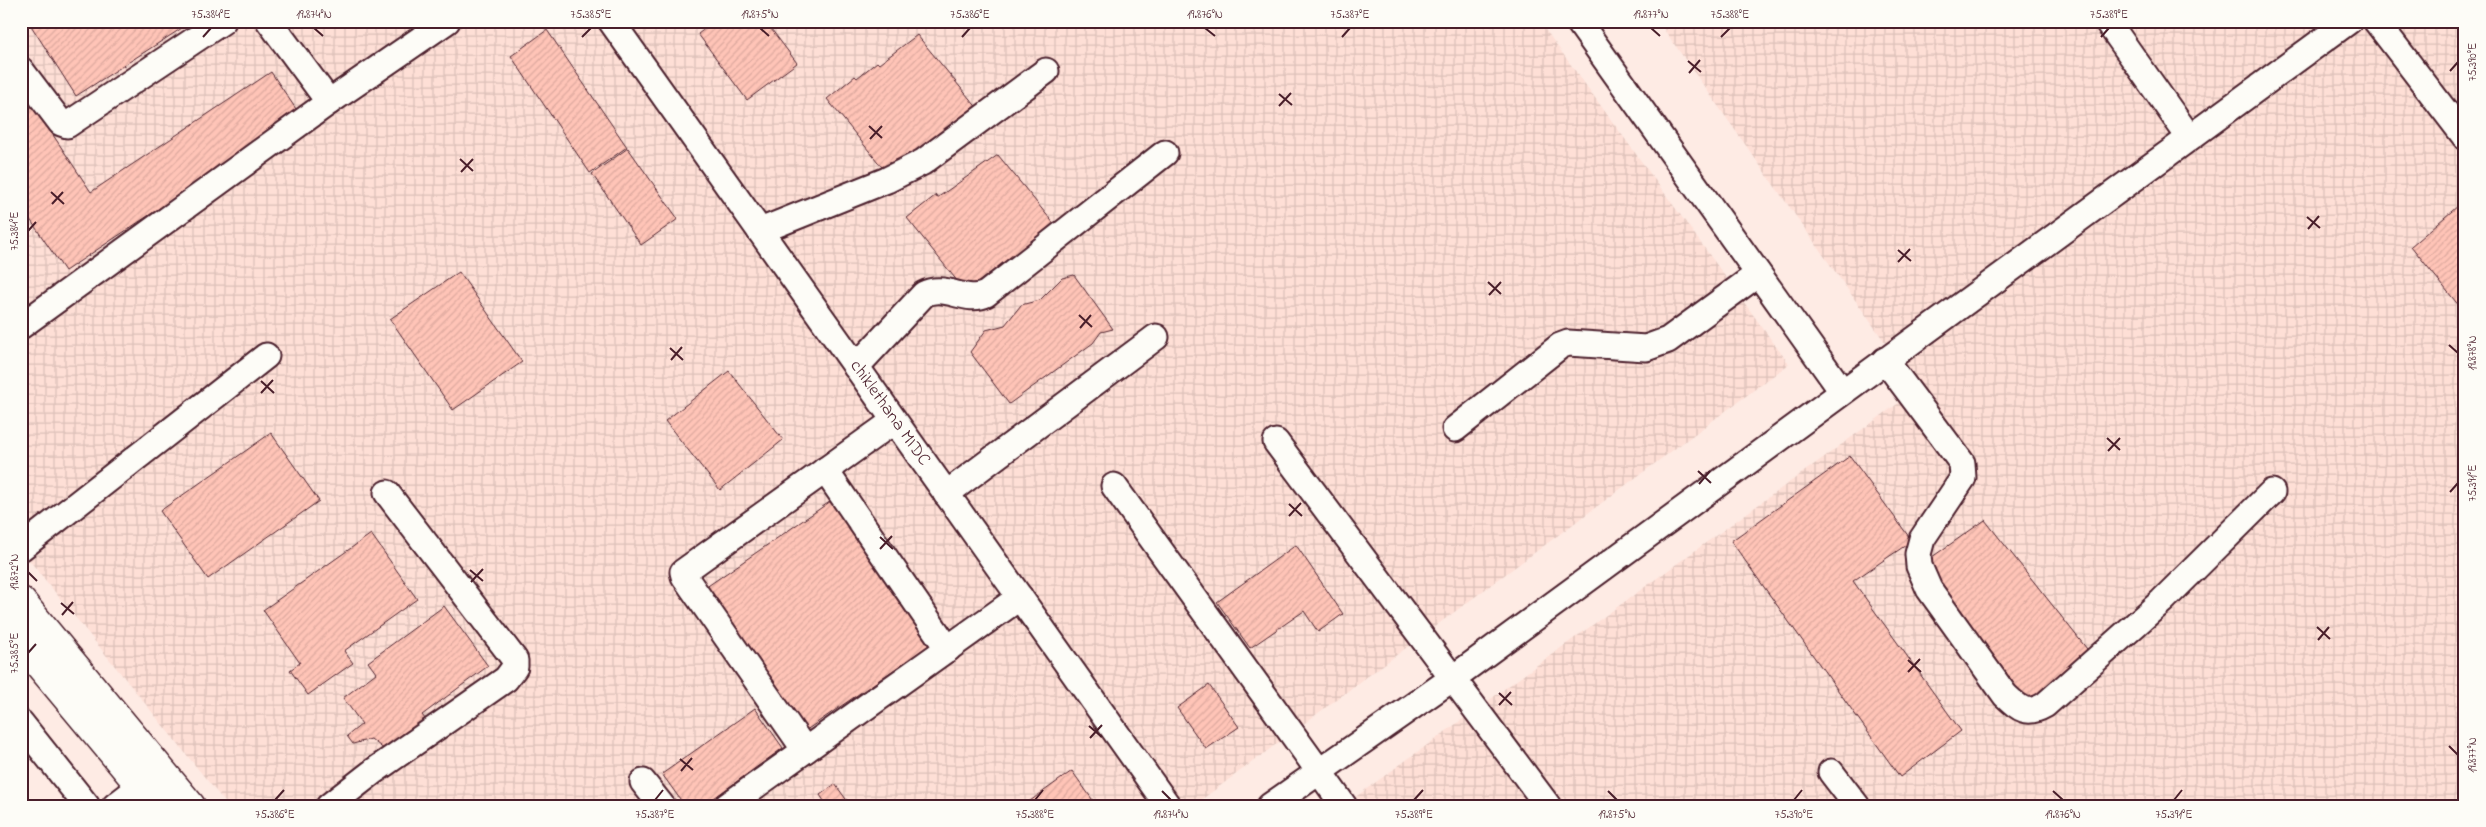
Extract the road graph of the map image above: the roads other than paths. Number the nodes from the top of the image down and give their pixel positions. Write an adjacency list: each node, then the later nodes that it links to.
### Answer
1 (223, 21): 9 (street)
2 (269, 21): 11 (street)
3 (447, 21): 11 (street)
4 (611, 21): 15 (street, chiklethana MIDC)
5 (1578, 21): 16 (street)
6 (2107, 21): 12 (street)
7 (2349, 21): 12 (street)
8 (2376, 21): 13 (street)
9 (21, 70)
10 (1046, 71): 15 (street)
11 (329, 102): 17 (street)
12 (2189, 137): 20 (street)
13 (2465, 137)
14 (1165, 153): 21 (street)
15 (760, 231): 21 (street, chiklethana MIDC)
16 (1758, 274): 22 (street); 24 (street)
17 (21, 326)
18 (1156, 337): 30 (street)
19 (266, 356): 31 (street)
20 (1885, 360): 22 (street); 28 (street)
21 (856, 367): 23 (street, chiklethana MIDC)
22 (1842, 391): 36 (street)
23 (894, 421): 26 (street); 30 (street, chiklethana MIDC)
24 (1455, 429)
25 (1276, 442): 36 (street)
26 (825, 470): 35 (street); 38 (street)
27 (1114, 486): 39 (street)
28 (2272, 492)
29 (387, 493): 46 (street)
30 (946, 494): 32 (street, chiklethana MIDC)
31 (21, 548)
32 (1020, 597): 35 (street); 49 (street, chiklethana MIDC)
33 (21, 601): 45 (main road)
34 (21, 642): 42 (main road)
35 (948, 649): 38 (street)
36 (1453, 678): 39 (street); 52 (street)
37 (21, 723): 43 (street)
38 (805, 750): 48 (street)
39 (1319, 772): 50 (street); 51 (street)
40 (1831, 772): 53 (street)
41 (643, 782): 47 (street)
42 (149, 796): 44 (street)
43 (74, 801)
44 (115, 806)
45 (191, 806)
46 (329, 806)
47 (662, 806)
48 (727, 806)
49 (1168, 806)
50 (1270, 806)
51 (1344, 806)
52 (1548, 806)
53 (1857, 806)

